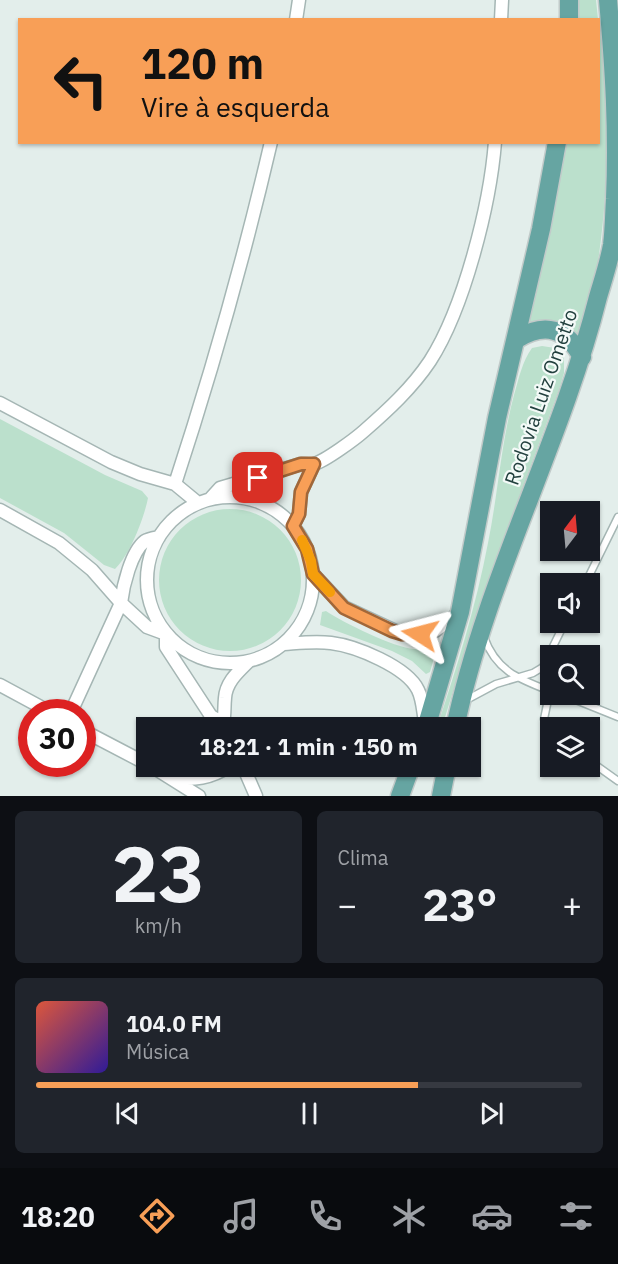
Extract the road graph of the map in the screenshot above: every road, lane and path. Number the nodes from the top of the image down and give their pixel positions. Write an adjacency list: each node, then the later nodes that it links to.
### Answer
1 (299, 0): 5 (street)
2 (502, 0): 6 (street)
3 (569, 0): 7 (main road)
4 (608, 0): 12 (main road, Rodovia Luiz Ometto)
5 (296, 18)
6 (501, 18)
7 (568, 18)
8 (271, 144): 15 (street)
9 (495, 144): 14 (street)
10 (557, 144): 11 (main road, Rodovia Luiz Ometto)
11 (516, 339): 12 (main road); 25 (main road, Rodovia Luiz Ometto)
12 (582, 357): 26 (main road, Rodovia Luiz Ometto)
13 (0, 403): 15 (street)
14 (314, 464): 16 (street); 20 (street)
15 (175, 484): 17 (street)
16 (210, 499): 17 (street); 20 (street)
17 (198, 503): 21 (street)
18 (0, 510): 24 (street)
19 (618, 517): 22 (lane)
20 (293, 526): 23 (street)
21 (159, 537): 24 (street); 28 (street)
22 (590, 573)
23 (313, 574): 25 (street); 29 (street)
24 (121, 603): 28 (street); 35 (street)
25 (460, 612): 41 (main road, Rodovia Luiz Ometto)
26 (481, 628): 31 (lane); 36 (main road, Rodovia Luiz Ometto)
27 (560, 633): 31 (lane)
28 (166, 634): 30 (street); 38 (street)
29 (284, 644): 30 (street); 40 (street)
30 (249, 661): 39 (street)
31 (517, 678): 33 (lane); 36 (lane)
32 (0, 685): 34 (street)
33 (540, 686)
34 (26, 699)
35 (77, 699)
36 (460, 705): 42 (main road, Rodovia Luiz Ometto)
37 (588, 705): 43 (lane)
38 (212, 717)
39 (225, 717)
40 (424, 717)
41 (429, 717)
42 (457, 717)
43 (618, 717)
44 (96, 737): 45 (street)
45 (136, 758)
46 (600, 768): 52 (lane)
47 (207, 777): 51 (street)
48 (248, 777): 54 (street)
49 (407, 777): 55 (main road)
50 (445, 777): 56 (main road)
51 (172, 778): 53 (street)
52 (618, 781)
53 (200, 796)
54 (256, 796)
55 (400, 796)
56 (441, 796)

